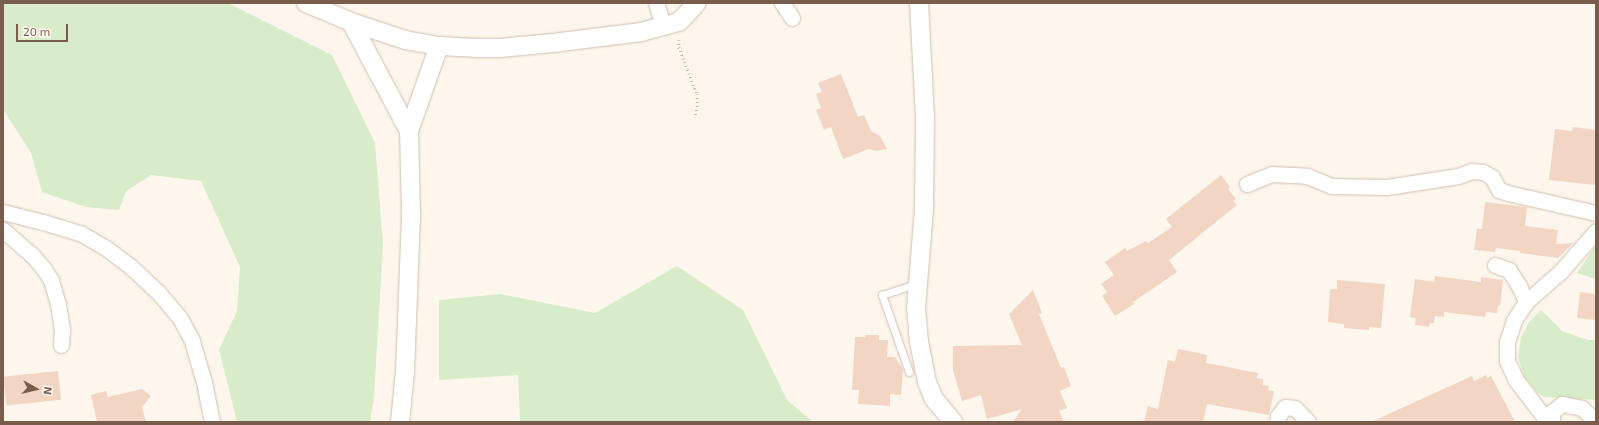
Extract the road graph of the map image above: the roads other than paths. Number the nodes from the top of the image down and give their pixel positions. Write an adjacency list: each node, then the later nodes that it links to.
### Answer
1 (306, 3): 7 (street)
2 (656, 3): 8 (street)
3 (697, 3): 8 (street)
4 (782, 3): 6 (street)
5 (919, 3): 17 (street)
6 (792, 18)
7 (351, 22): 9 (street); 10 (street)
8 (671, 24): 9 (street)
9 (439, 46): 10 (street)
10 (409, 131): 23 (street)
11 (1247, 184): 13 (street)
12 (3, 212): 22 (street)
13 (1596, 213)
14 (3, 230): 19 (street)
15 (1596, 231): 18 (street)
16 (1496, 265): 18 (street)
17 (918, 283): 20 (lane); 24 (street)
18 (1526, 302): 27 (street)
19 (61, 345)
20 (910, 372)
21 (1590, 416): 28 (street)
22 (212, 422)
23 (400, 422)
24 (952, 422)
25 (1277, 422): 26 (street)
26 (1308, 422)
27 (1548, 422)
28 (1552, 422)

